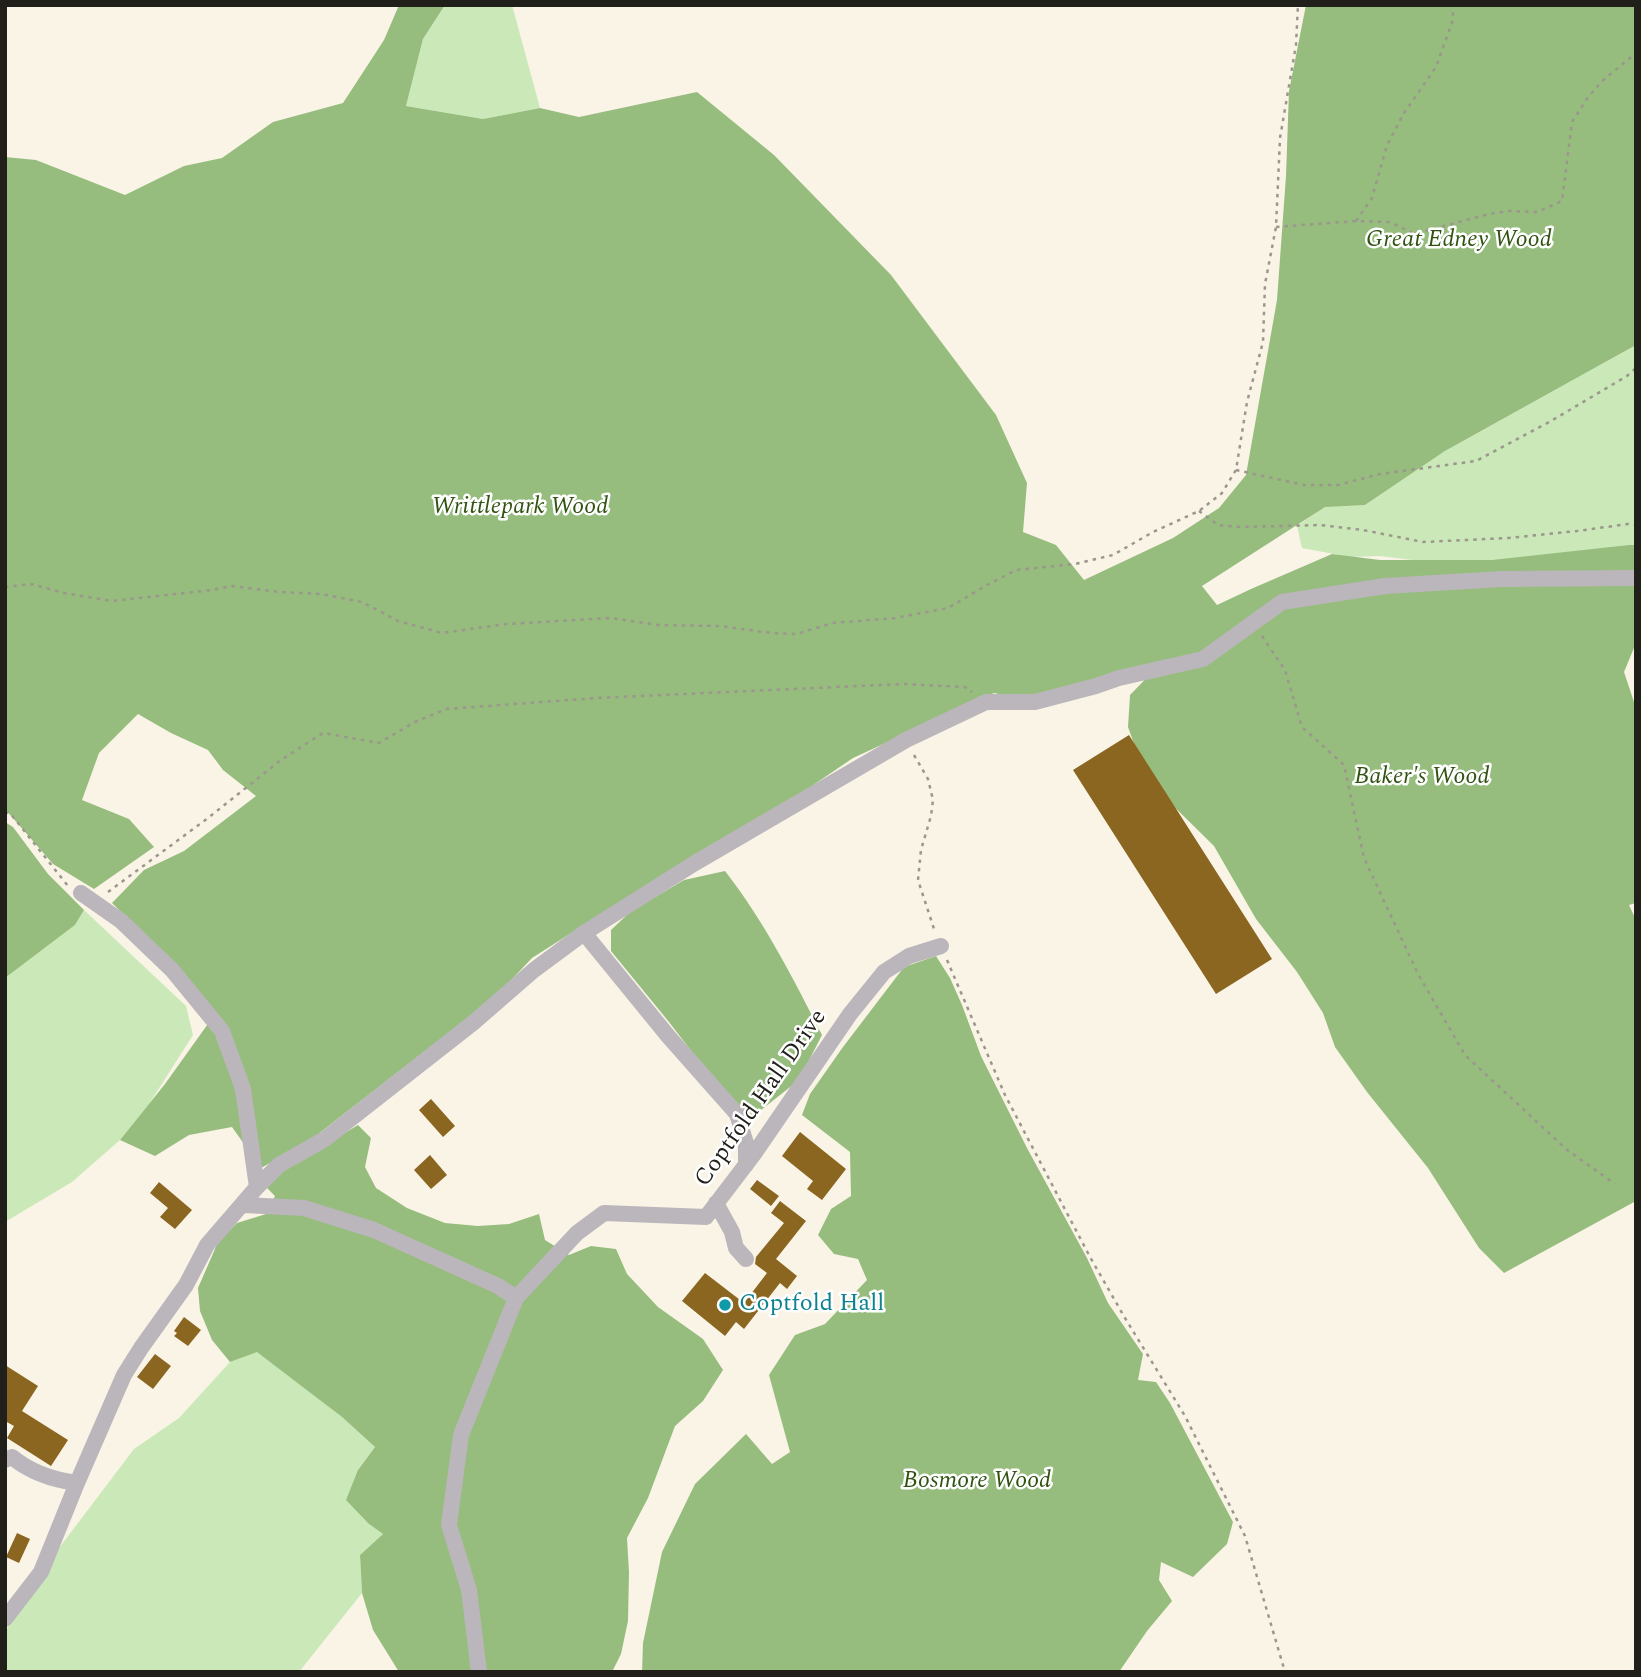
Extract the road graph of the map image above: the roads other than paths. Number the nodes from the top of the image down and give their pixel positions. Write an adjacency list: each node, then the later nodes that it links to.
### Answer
1 (1636, 578): 3 (lane)
2 (88, 898): 6 (lane)
3 (584, 933): 5 (lane); 6 (lane)
4 (941, 946): 5 (lane, Coptfold Hall Drive)
5 (746, 1165): 7 (lane, Coptfold Hall Drive)
6 (257, 1187): 8 (lane)
7 (716, 1203): 9 (lane); 10 (lane, Coptfold Hall Drive)
8 (244, 1205): 10 (lane); 12 (lane)
9 (747, 1259)
10 (516, 1298): 16 (lane, Coptfold Hall Drive)
11 (8, 1455): 12 (lane)
12 (77, 1483): 14 (lane)
13 (5, 1590): 14 (lane)
14 (18, 1603): 15 (lane)
15 (5, 1619)
16 (479, 1672)

